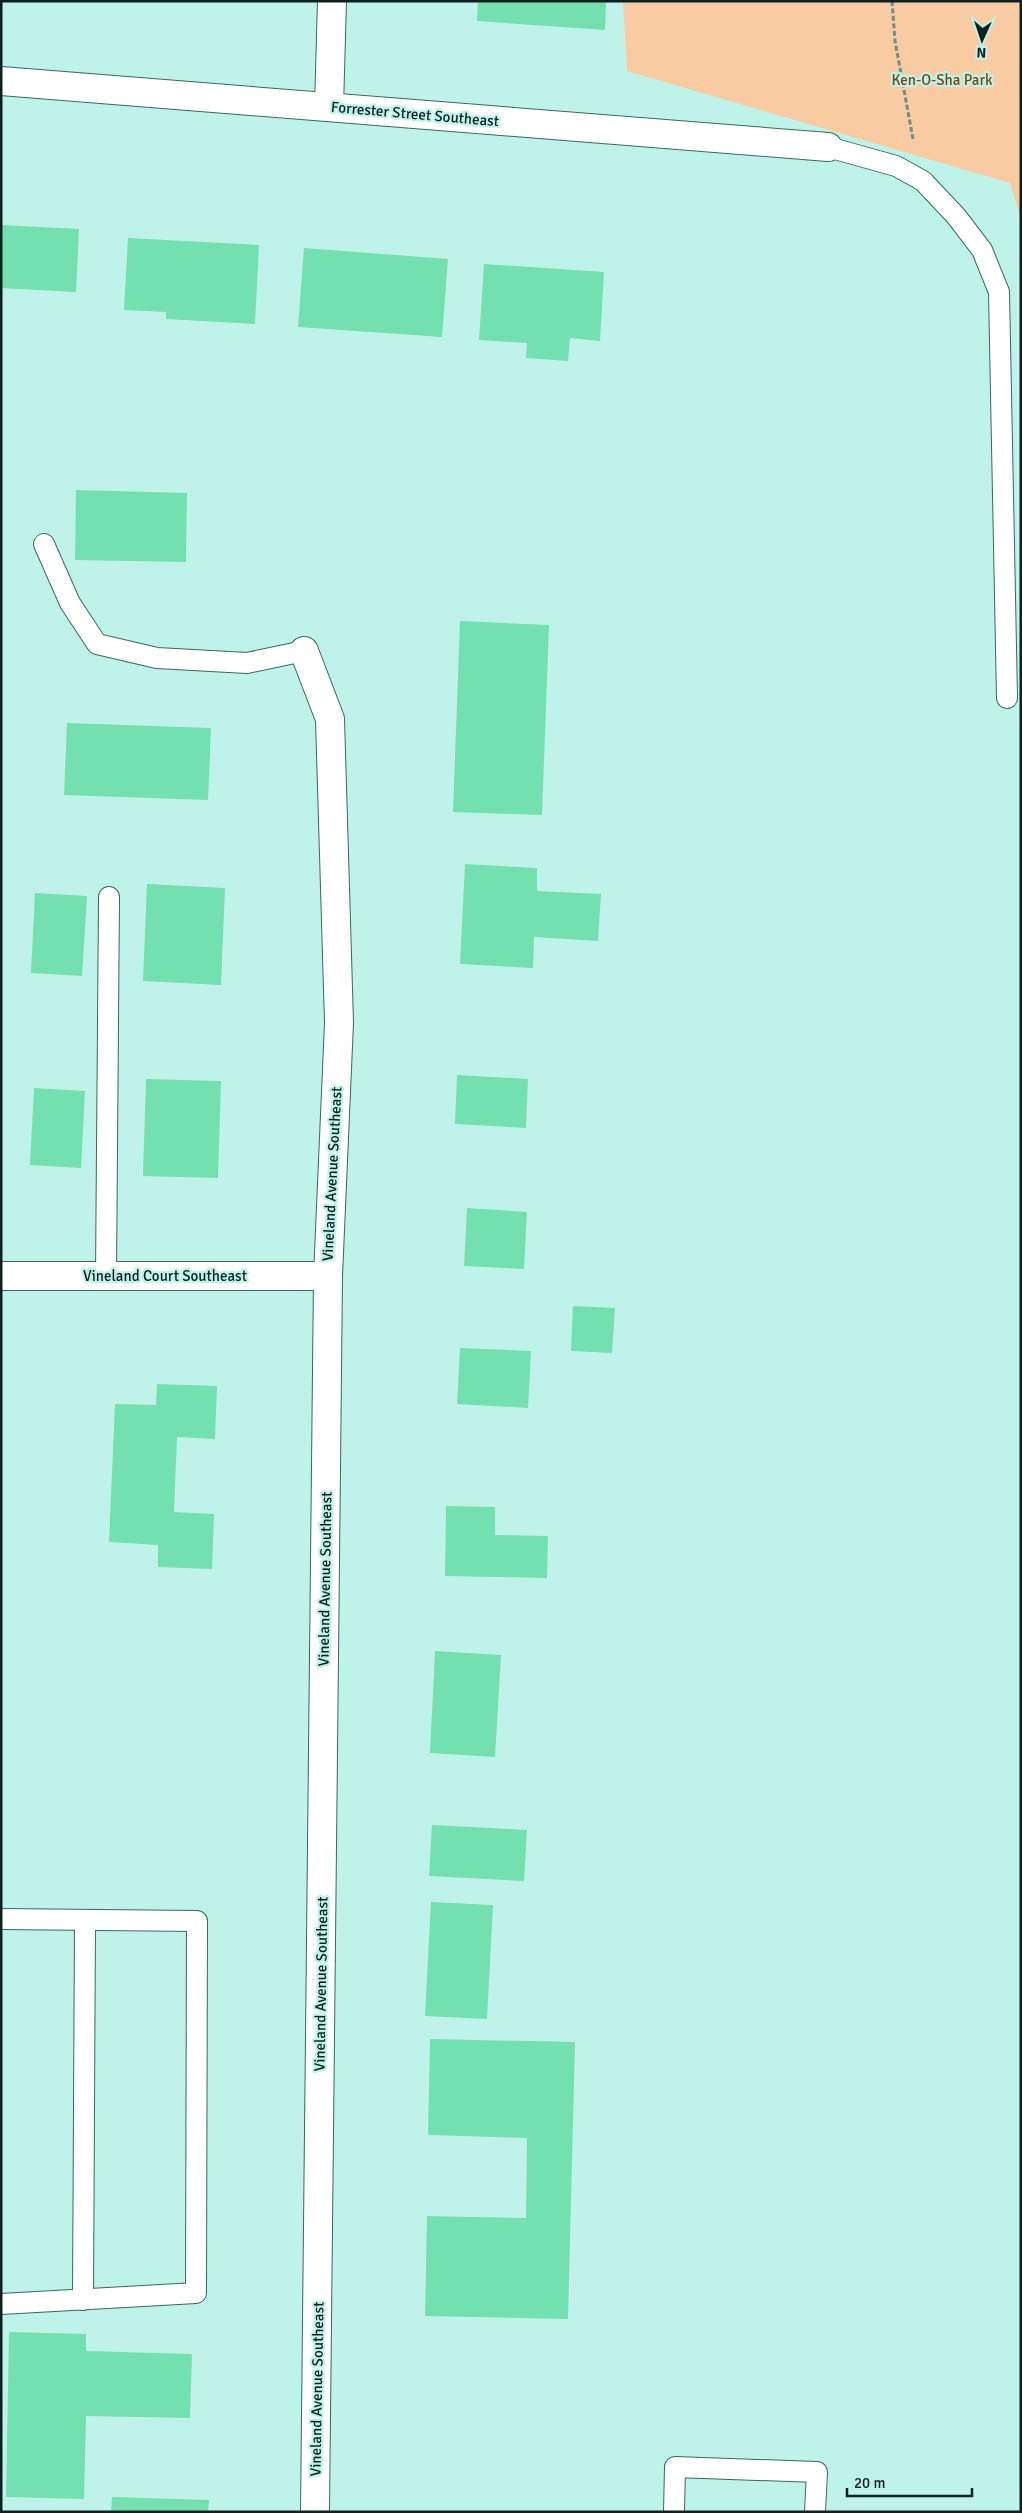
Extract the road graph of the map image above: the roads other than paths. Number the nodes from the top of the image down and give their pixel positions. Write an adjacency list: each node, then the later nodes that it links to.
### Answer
1 (332, 1): 3 (street)
2 (1, 81): 3 (street, Forrester Street Southeast)
3 (329, 107): 4 (street, Forrester Street Southeast)
4 (828, 147): 7 (lane)
5 (44, 544): 6 (lane)
6 (304, 651): 11 (street, Vineland Avenue Southeast)
7 (1007, 698)
8 (109, 897): 10 (lane)
9 (1, 1276): 10 (street, Vineland Court Southeast)
10 (106, 1276): 11 (street, Vineland Court Southeast)
11 (328, 1276): 16 (street, Vineland Avenue Southeast)
12 (1, 1919): 13 (lane)
13 (85, 1920): 14 (lane); 14 (lane)
14 (83, 2300): 15 (lane)
15 (1, 2304)
16 (315, 2512)
17 (674, 2512): 18 (lane)
18 (815, 2512)

